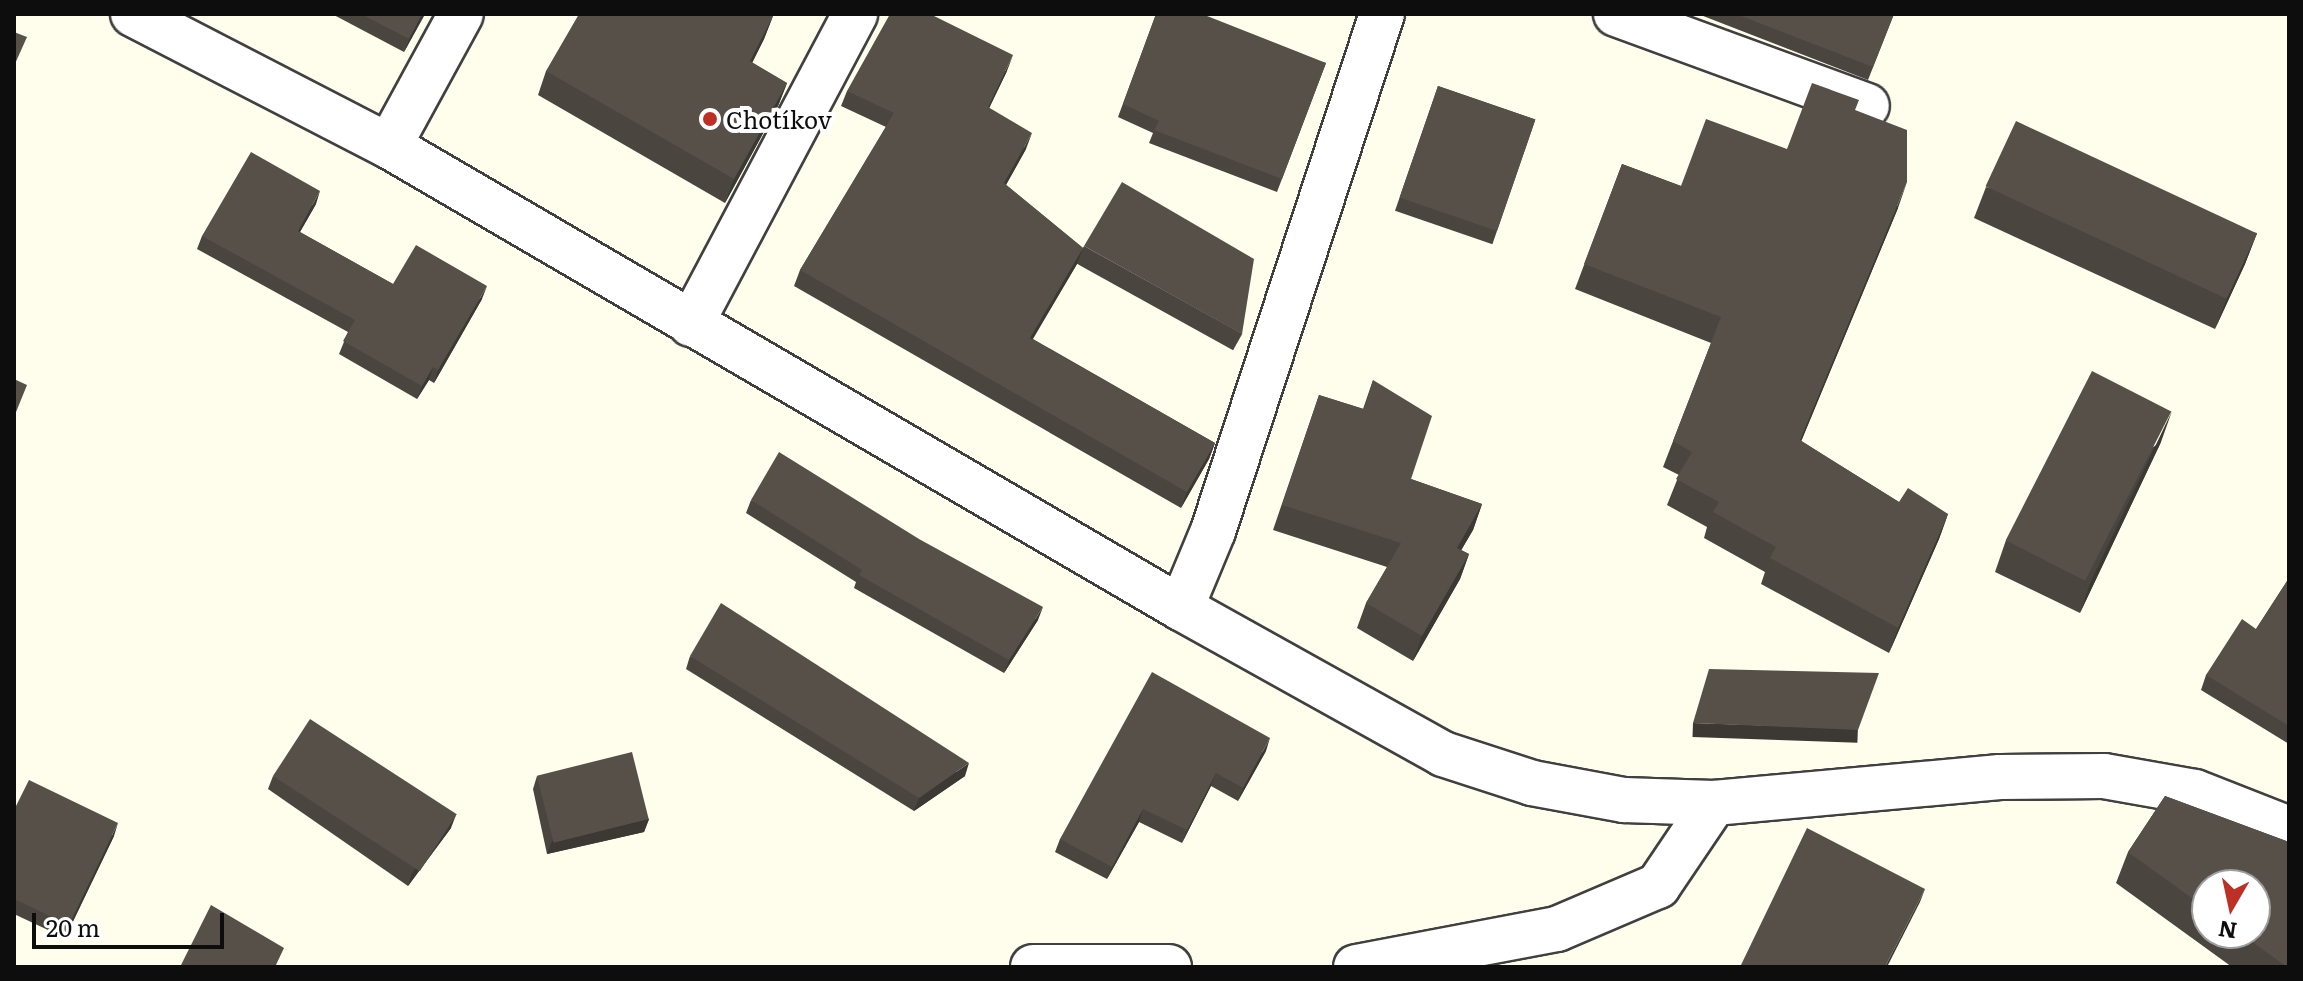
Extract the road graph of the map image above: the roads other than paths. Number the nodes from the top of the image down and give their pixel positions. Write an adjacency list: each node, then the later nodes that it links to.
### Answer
1 (133, 14): 7 (street)
2 (461, 14): 7 (street)
3 (855, 14): 8 (street)
4 (1382, 14): 9 (street)
5 (1616, 14): 6 (street)
6 (1867, 106)
7 (389, 146): 8 (street)
8 (691, 324): 9 (street)
9 (1181, 608): 10 (street)
10 (1714, 803): 11 (street); 14 (street)
11 (2289, 829)
12 (1033, 967): 13 (street)
13 (1169, 967)
14 (1356, 967)

